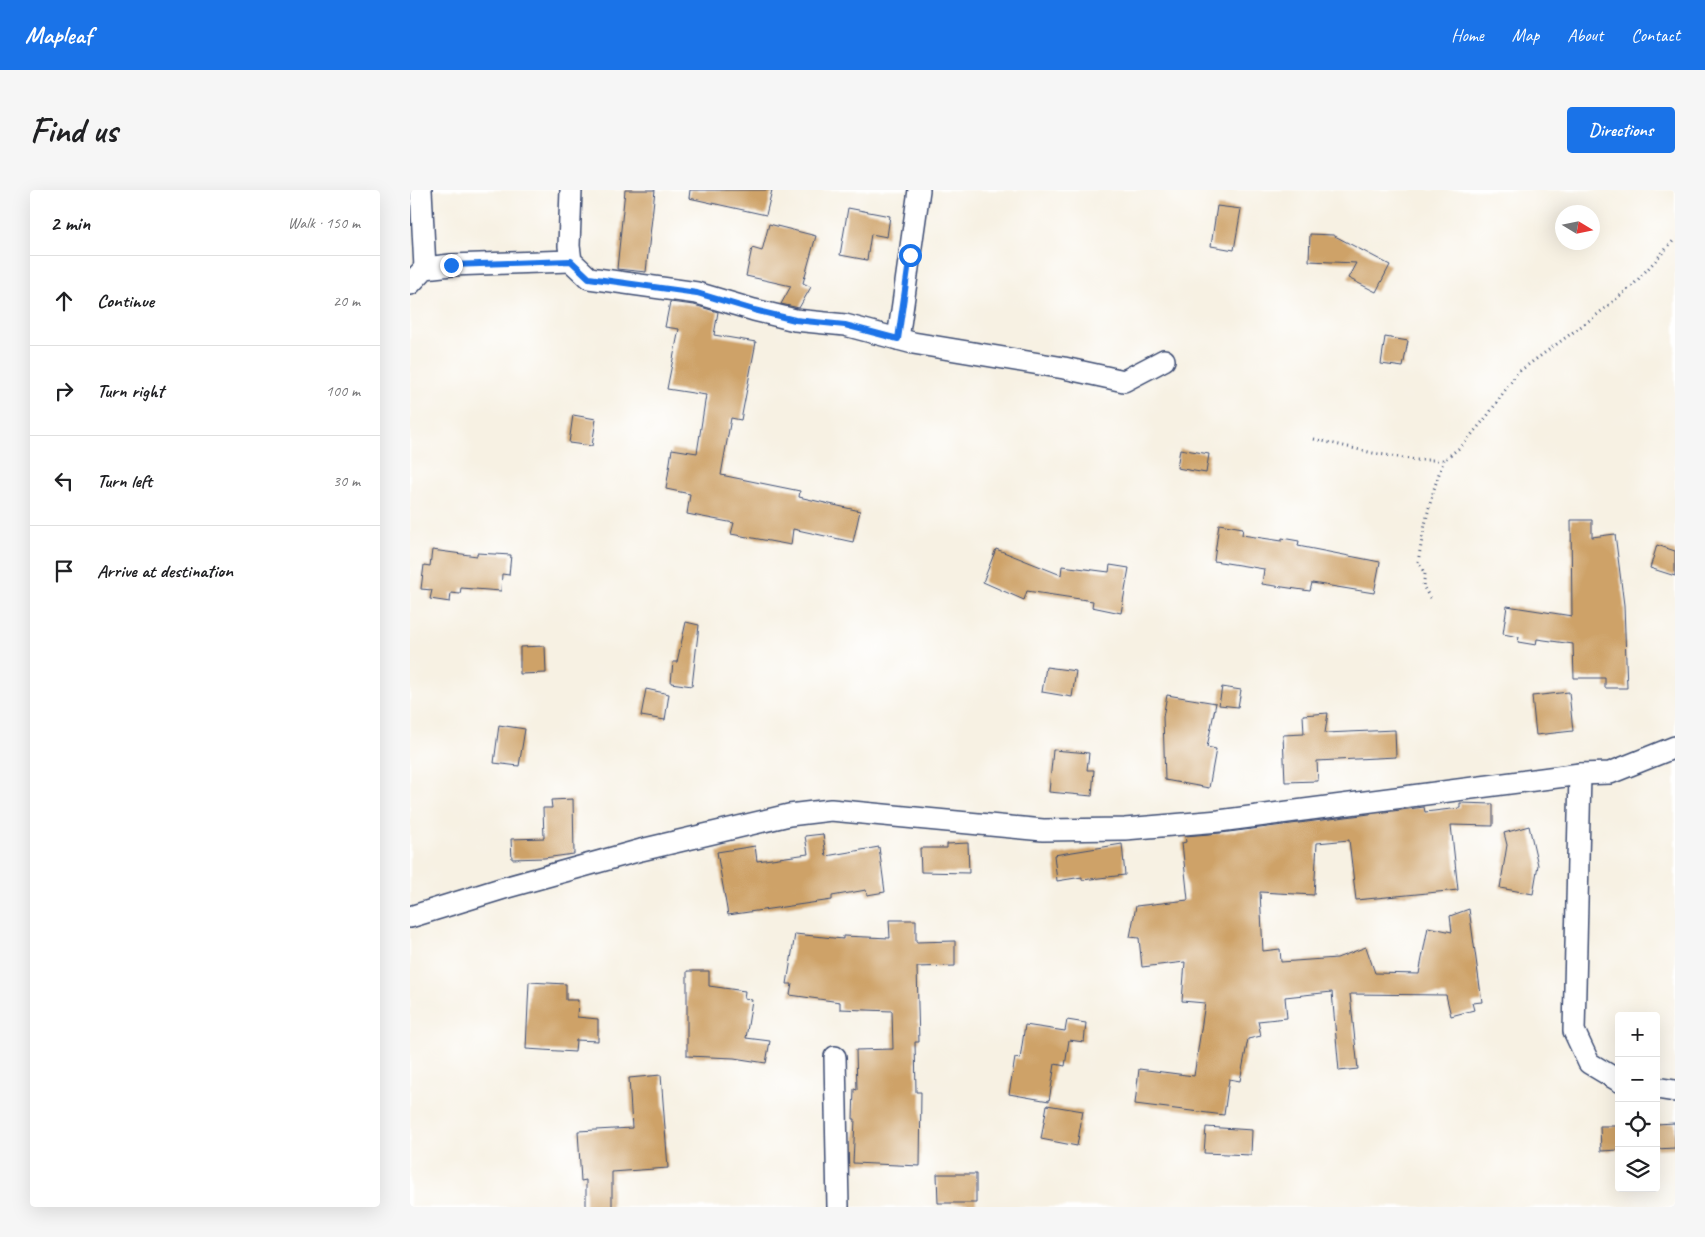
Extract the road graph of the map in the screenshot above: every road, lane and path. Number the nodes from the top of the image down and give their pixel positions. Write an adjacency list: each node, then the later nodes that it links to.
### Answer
1 (421, 190): 6 (street)
2 (571, 190): 5 (street)
3 (919, 190): 8 (street)
4 (1675, 239): 11 (path)
5 (571, 261): 6 (street); 8 (street)
6 (425, 268): 7 (street)
7 (410, 284)
8 (898, 339): 9 (street)
9 (1164, 360)
10 (1314, 439): 11 (path)
11 (1444, 460): 12 (path)
12 (1430, 598)
13 (1675, 747): 14 (street)
14 (1580, 774): 15 (street); 17 (street)
15 (410, 917)
16 (835, 1058): 20 (street)
17 (1615, 1080)
18 (1660, 1089): 19 (street)
19 (1675, 1091)
20 (838, 1207)

